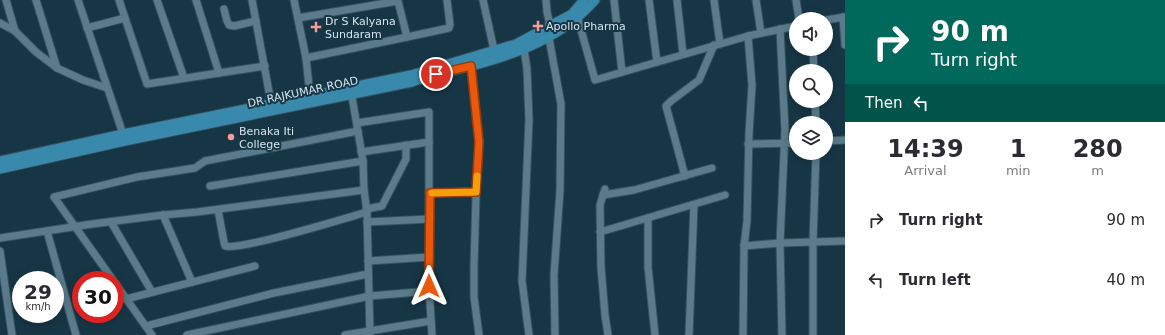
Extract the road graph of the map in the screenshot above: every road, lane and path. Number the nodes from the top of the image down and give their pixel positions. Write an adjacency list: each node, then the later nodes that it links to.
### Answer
1 (6, 0): 34 (street)
2 (36, 0): 48 (street)
3 (78, 0): 32 (street)
4 (119, 0): 24 (street)
5 (157, 0): 51 (street)
6 (196, 0): 50 (street)
7 (252, 0): 28 (street)
8 (294, 0): 25 (street)
9 (447, 0): 36 (street)
10 (483, 0): 42 (street)
11 (546, 0): 30 (street)
12 (595, 0): 26 (main road, DR RAJKUMAR ROAD)
13 (614, 0): 49 (street)
14 (649, 0): 45 (street)
15 (677, 0): 43 (street)
16 (714, 0): 39 (street)
17 (756, 0): 35 (street)
18 (796, 0): 22 (street)
19 (401, 1): 25 (street); 36 (street)
20 (583, 1): 30 (main road, DR RAJKUMAR ROAD)
21 (224, 10): 28 (street)
22 (798, 12)
23 (844, 17): 27 (street); 40 (street)
24 (125, 18): 32 (street); 51 (street)
25 (298, 18): 44 (street)
26 (578, 19): 38 (main road, DR RAJKUMAR ROAD); 49 (street)
27 (833, 19)
28 (256, 21): 46 (street)
29 (0, 23): 34 (street)
30 (550, 25): 42 (main road, DR RAJKUMAR ROAD)
31 (789, 27): 33 (street)
32 (87, 28): 52 (street)
33 (780, 29): 35 (street); 63 (street)
34 (15, 31): 48 (street)
35 (761, 33): 37 (street)
36 (407, 36): 44 (street)
37 (748, 36): 39 (street); 62 (street)
38 (549, 38): 41 (main road, DR RAJKUMAR ROAD); 117 (street)
39 (717, 44): 43 (street); 72 (street)
40 (845, 45)
41 (524, 49): 47 (main road, DR RAJKUMAR ROAD); 116 (street)
42 (494, 50): 53 (main road, DR RAJKUMAR ROAD)
43 (683, 54): 45 (street)
44 (306, 58): 54 (street)
45 (657, 62): 49 (street)
46 (265, 66): 50 (street); 55 (street)
47 (471, 66): 53 (main road, DR RAJKUMAR ROAD); 75 (street)
48 (57, 68): 52 (street)
49 (622, 72)
50 (219, 73): 51 (street)
51 (184, 78)
52 (107, 88): 58 (street)
53 (351, 90): 54 (main road, DR RAJKUMAR ROAD); 55 (main road, DR RAJKUMAR ROAD); 56 (street)
54 (310, 95): 55 (main road, DR RAJKUMAR ROAD)
55 (271, 107): 58 (main road, DR RAJKUMAR ROAD)
56 (357, 123): 57 (street); 61 (street)
57 (358, 131): 66 (street); 86 (street)
58 (124, 138): 68 (main road, DR RAJKUMAR ROAD); 71 (main road, DR RAJKUMAR ROAD)
59 (845, 140): 60 (street)
60 (833, 141)
61 (429, 142): 65 (street); 76 (street)
62 (748, 144): 63 (street); 93 (street)
63 (785, 144): 64 (street); 92 (street)
64 (789, 144)
65 (406, 145): 66 (street); 80 (street)
66 (361, 152): 69 (street)
67 (816, 160): 91 (street)
68 (0, 161)
69 (363, 161): 73 (street); 74 (street)
70 (712, 168): 72 (street)
71 (0, 169)
72 (685, 176): 88 (street)
73 (210, 186)
74 (364, 190): 79 (street); 80 (street)
75 (476, 192): 76 (street); 115 (street)
76 (430, 193): 83 (street)
77 (725, 195): 78 (street)
78 (694, 205): 82 (street); 120 (street)
79 (218, 210): 80 (street); 81 (street)
80 (366, 210): 85 (street)
81 (163, 215): 84 (street); 100 (street)
82 (648, 218): 88 (street); 119 (street)
83 (430, 219): 85 (street); 95 (street)
84 (111, 222): 86 (street); 102 (street)
85 (367, 222): 96 (street)
86 (74, 226): 87 (street); 98 (street)
87 (46, 231): 89 (street); 110 (street)
88 (600, 232): 118 (street)
89 (0, 238)
90 (845, 241): 91 (street)
91 (813, 242): 92 (street); 123 (street)
92 (780, 243): 93 (street); 122 (street)
93 (744, 246): 121 (street)
94 (0, 252): 109 (street)
95 (430, 257): 96 (street); 101 (street)
96 (368, 261): 99 (street)
97 (255, 266): 100 (street)
98 (106, 271)
99 (368, 274): 104 (street); 107 (street)
100 (192, 282): 102 (street)
101 (430, 291): 104 (street); 106 (street)
102 (152, 292): 105 (street)
103 (124, 296): 105 (street)
104 (370, 296): 108 (street); 112 (street)
105 (126, 299): 107 (street)
106 (431, 321): 108 (street); 114 (street)
107 (146, 326): 111 (street)
108 (370, 333): 113 (street)
109 (12, 335)
110 (76, 335)
111 (152, 335)
112 (189, 335)
113 (345, 335)
114 (432, 335)
115 (479, 335)
116 (529, 335)
117 (555, 335)
118 (608, 335)
119 (655, 335)
120 (689, 335)
121 (743, 335)
122 (782, 335)
123 (813, 335)

